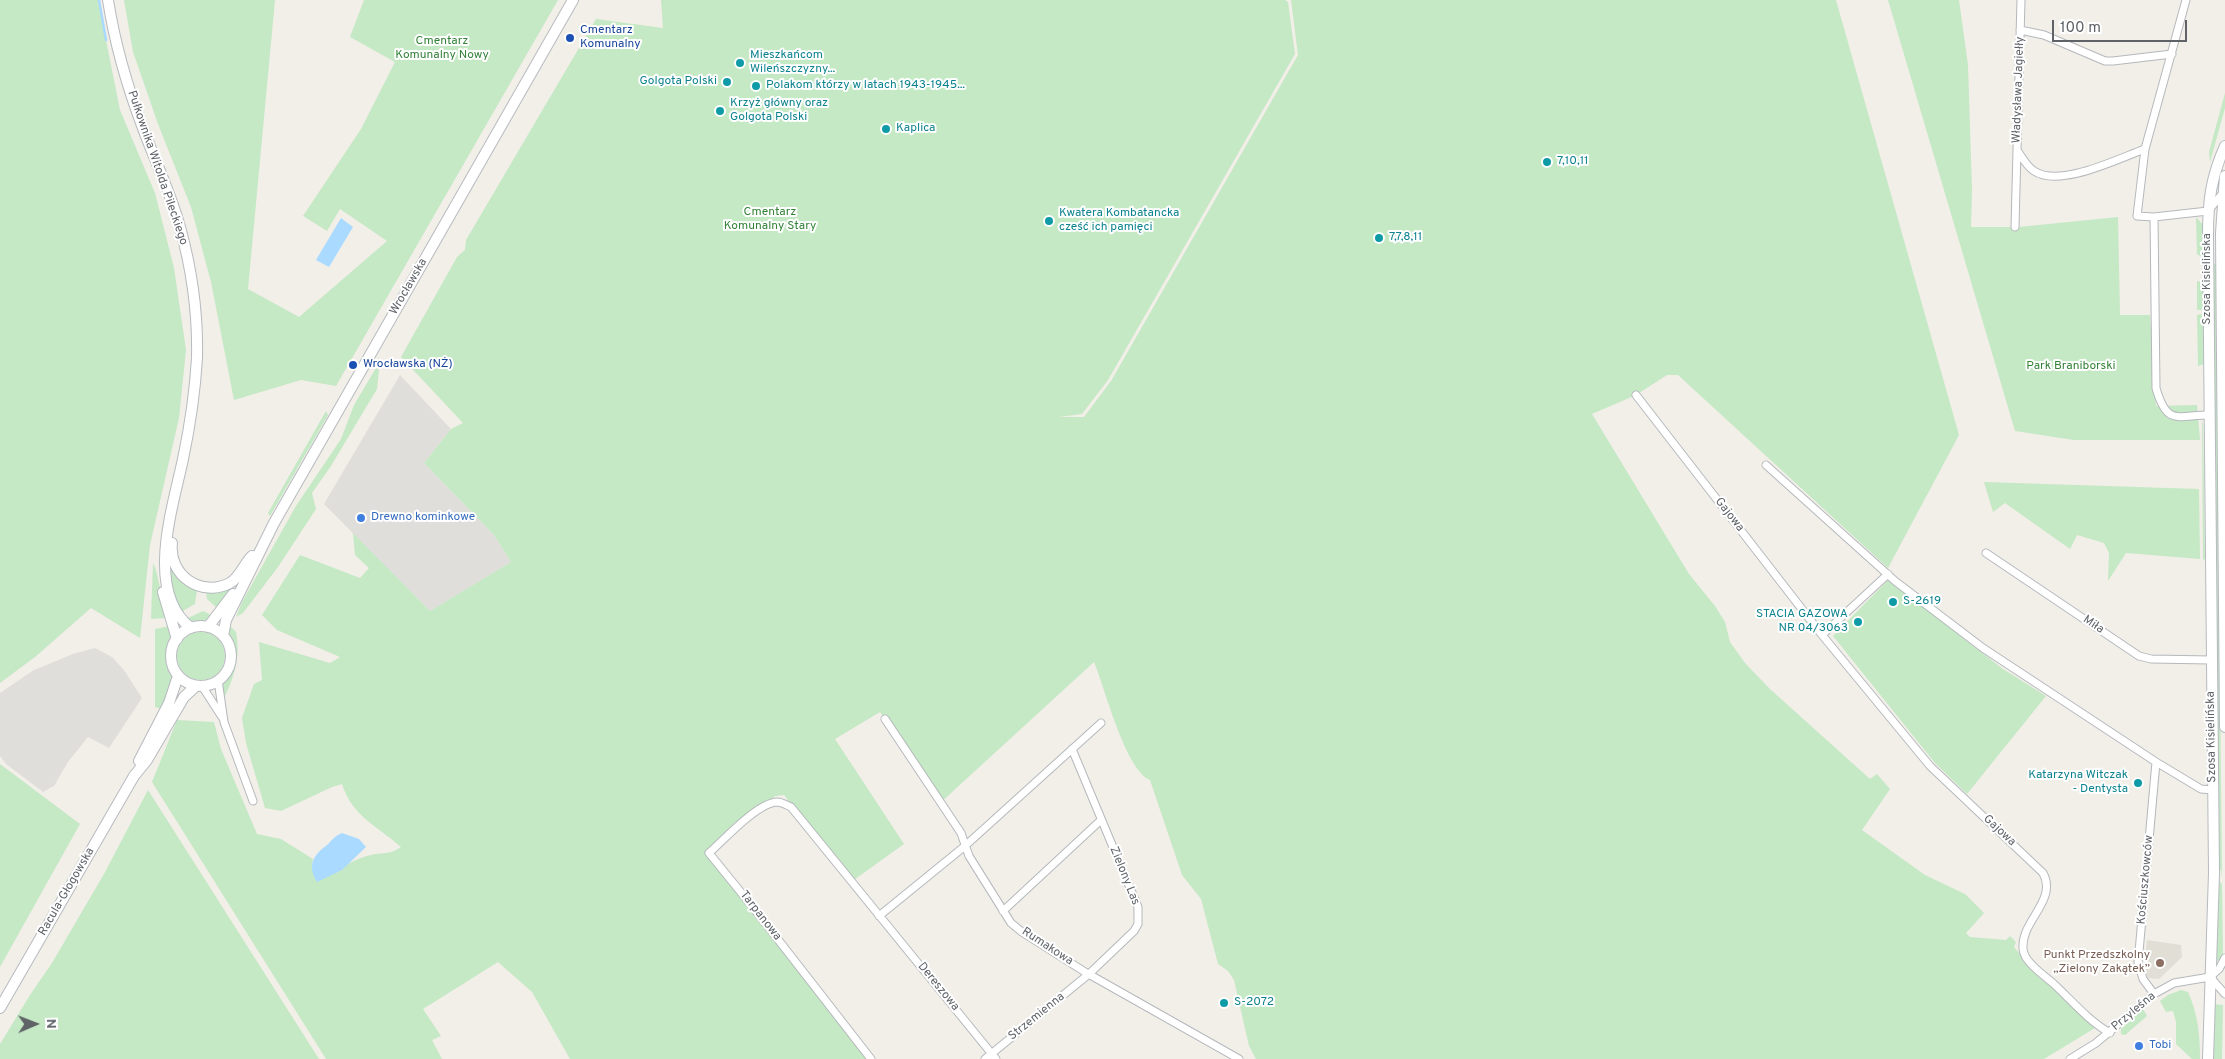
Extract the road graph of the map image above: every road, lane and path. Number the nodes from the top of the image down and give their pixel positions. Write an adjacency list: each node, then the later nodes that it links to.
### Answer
1 (108, 0): 19 (street, Pułkownika Witolda Pileckiego)
2 (574, 0): 21 (street, Wrocławska)
3 (2021, 0): 5 (street, Władysława Jagiełły)
4 (2186, 0): 6 (street)
5 (2020, 30): 6 (street, Władysława Jagiełły); 9 (street, Władysława Jagiełły)
6 (2172, 54): 8 (street)
7 (2225, 146): 12 (street, Szosa Kisielińska)
8 (2145, 149): 9 (street, Władysława Jagiełły); 13 (street)
9 (2017, 150): 15 (street, Władysława Jagiełły)
10 (2225, 176): 11 (street, Szosa Kisielińska)
11 (2224, 193): 12 (street); 14 (street, Szosa Kisielińska)
12 (2208, 211): 13 (street); 14 (street); 17 (street, Szosa Kisielińska)
13 (2154, 217): 17 (street)
14 (2222, 223): 37 (street, Szosa Kisielińska)
15 (2015, 227)
16 (1636, 394): 27 (street, Gajowa)
17 (2209, 415): 30 (street, Szosa Kisielińska)
18 (1766, 465): 23 (street)
19 (175, 495): 20 (street, Pułkownika Witolda Pileckiego); 21 (street)
20 (170, 516): 26 (street, Pułkownika Witolda Pileckiego); 29 (street, Pułkownika Witolda Pileckiego)
21 (263, 544): 24 (street, Wrocławska)
22 (1986, 553): 30 (street, Miła)
23 (1888, 574): 27 (street); 39 (street)
24 (248, 575): 25 (street, Wrocławska); 28 (street, Wrocławska)
25 (208, 627): 26 (street); 28 (street)
26 (191, 628): 29 (street)
27 (1822, 635): 54 (street, Gajowa)
28 (223, 636): 32 (street)
29 (176, 639): 31 (street)
30 (2211, 660): 41 (street, Szosa Kisielińska)
31 (178, 676): 33 (street); 40 (street, Racula-Głogowska)
32 (218, 680): 33 (street); 35 (street)
33 (199, 686): 35 (street); 40 (street, Racula-Głogowska)
34 (885, 720): 45 (street, Rumakowa)
35 (224, 722): 42 (street)
36 (1101, 723): 38 (street)
37 (2225, 727)
38 (1072, 749): 44 (street, Zielony Las); 45 (street)
39 (2156, 762): 41 (street); 51 (street, Kościuszkowców)
40 (134, 776): 53 (street, Racula-Głogowska)
41 (2212, 790): 50 (street, Szosa Kisielińska)
42 (253, 801)
43 (791, 808): 47 (street, Dereszowa); 56 (street, Tarpanowa)
44 (1101, 820): 46 (street); 49 (street, Zielony Las)
45 (965, 846): 46 (street, Rumakowa); 47 (street)
46 (1003, 911): 49 (street, Rumakowa)
47 (879, 916): 55 (street, Dereszowa)
48 (2225, 958): 50 (street)
49 (1089, 974): 55 (street, Strzemienna); 58 (street, Rumakowa)
50 (2210, 977): 51 (street, Przyleśna); 52 (street); 60 (street, Szosa Kisielińska)
51 (2154, 994): 54 (street, Przyleśna)
52 (2225, 994)
53 (0, 1008)
54 (2110, 1033): 59 (street, Przyleśna)
55 (994, 1056): 57 (street, Strzemienna)
56 (871, 1059)
57 (985, 1059)
58 (1239, 1059)
59 (2070, 1059)
60 (2208, 1059)

